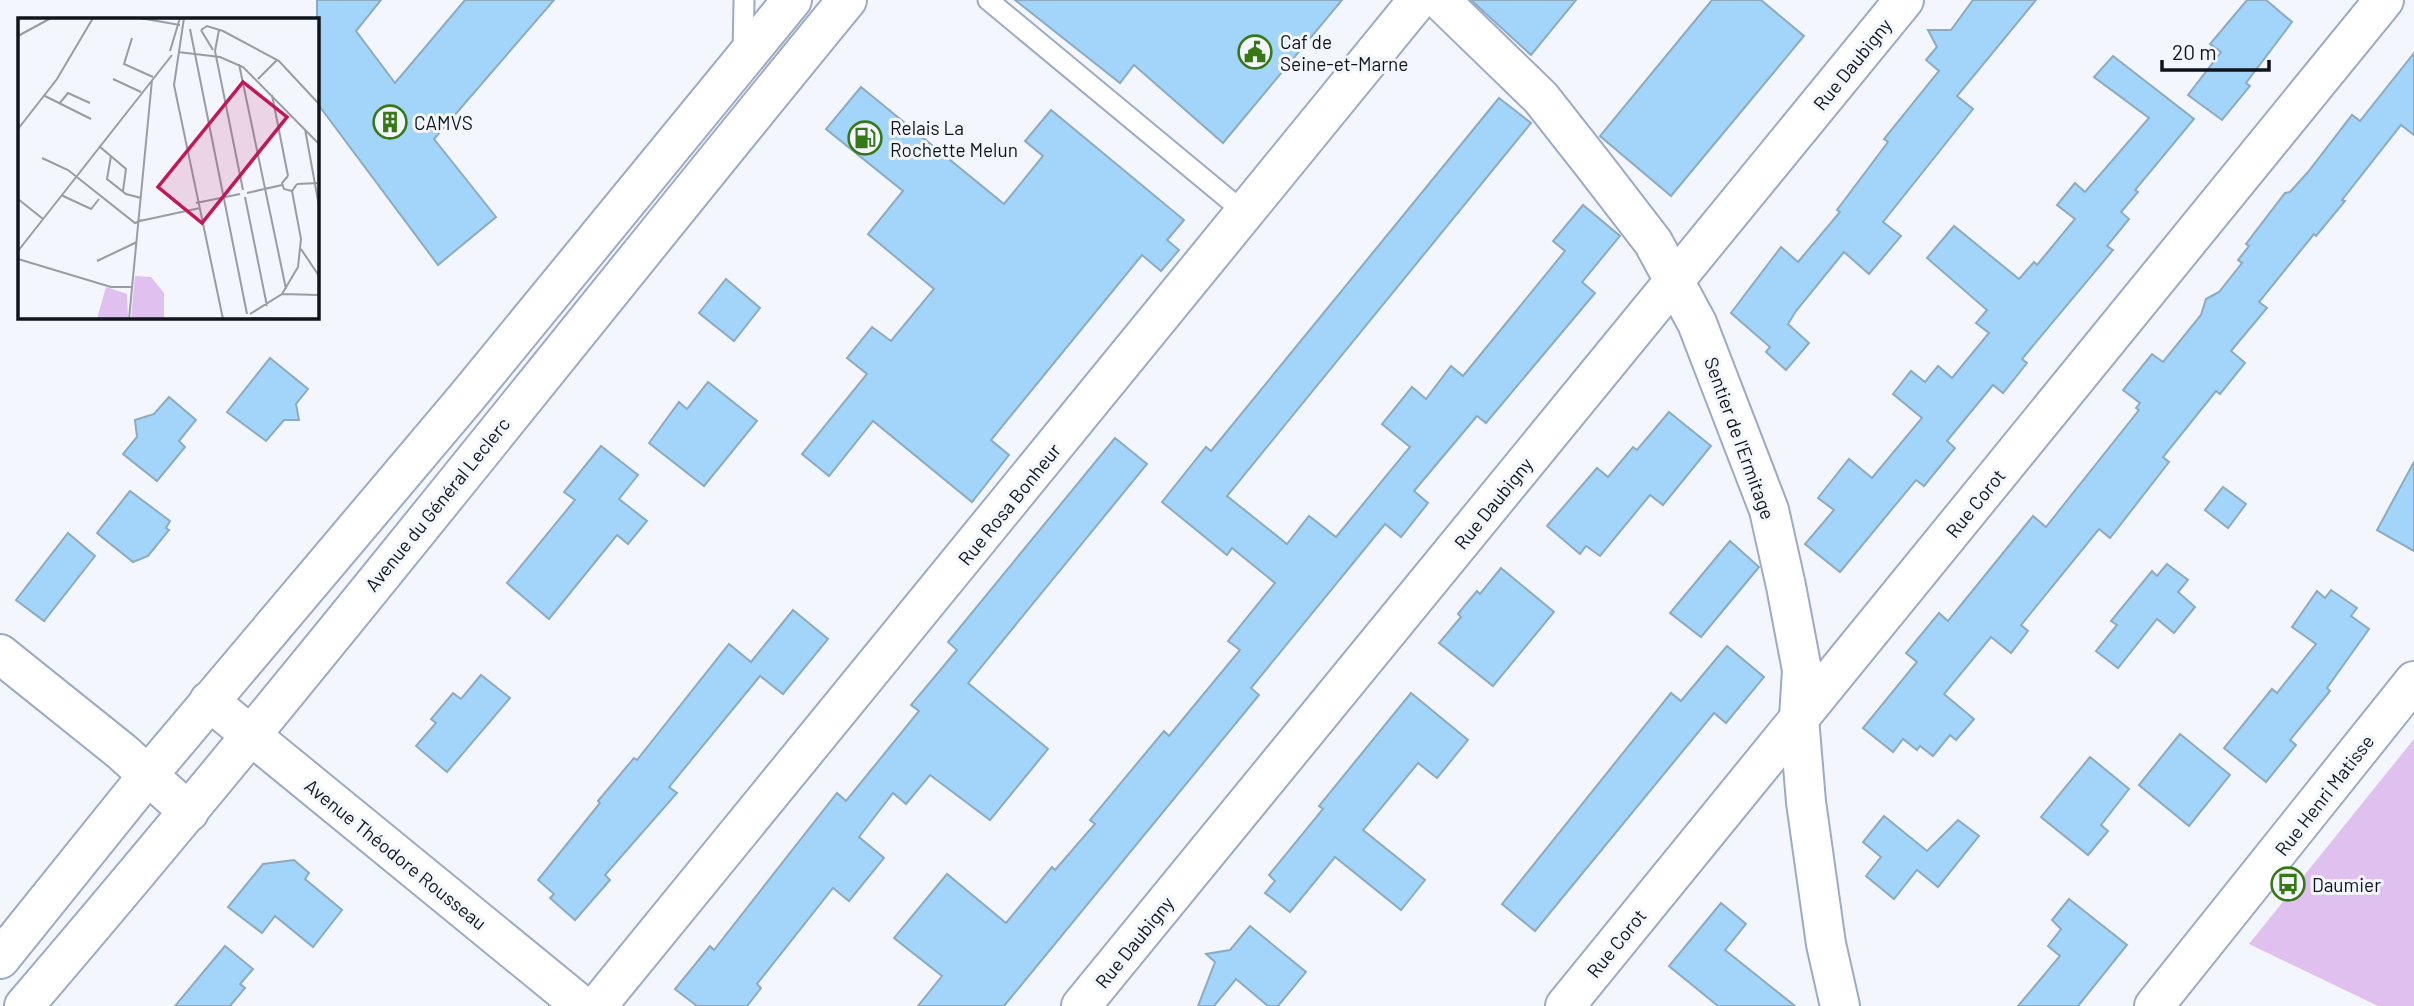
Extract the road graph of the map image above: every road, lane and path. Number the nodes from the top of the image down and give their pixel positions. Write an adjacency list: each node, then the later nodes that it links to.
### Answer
1 (744, 0): 9 (lane)
2 (792, 0): 9 (street)
3 (846, 0): 16 (street, Avenue du Général Leclerc)
4 (988, 0): 10 (lane)
5 (1418, 0): 10 (street, Rue Rosa Bonheur)
6 (1440, 0): 11 (street, Sentier de l'Ermitage)
7 (1904, 0): 11 (street, Rue Daubigny)
8 (2384, 0): 15 (street, Rue Corot)
9 (743, 60): 14 (street)
10 (1245, 213): 22 (street, Rue Rosa Bonheur)
11 (1673, 281): 15 (street, Sentier de l'Ermitage); 23 (street, Rue Daubigny)
12 (0, 654): 17 (street)
13 (2414, 681): 26 (street, Rue Henri Matisse)
14 (209, 701): 16 (street, Avenue Théodore Rousseau); 17 (street)
15 (1800, 718): 24 (street, Rue Corot); 25 (street, Sentier de l'Ermitage)
16 (251, 735): 18 (street, Avenue du Général Leclerc); 21 (street, Avenue Théodore Rousseau)
17 (148, 775): 18 (street); 19 (street)
18 (189, 812): 20 (street, Avenue du Général Leclerc)
19 (0, 959)
20 (24, 1006)
21 (582, 1006)
22 (597, 1006)
23 (1081, 1006)
24 (1565, 1006)
25 (1840, 1006)
26 (2154, 1006)

